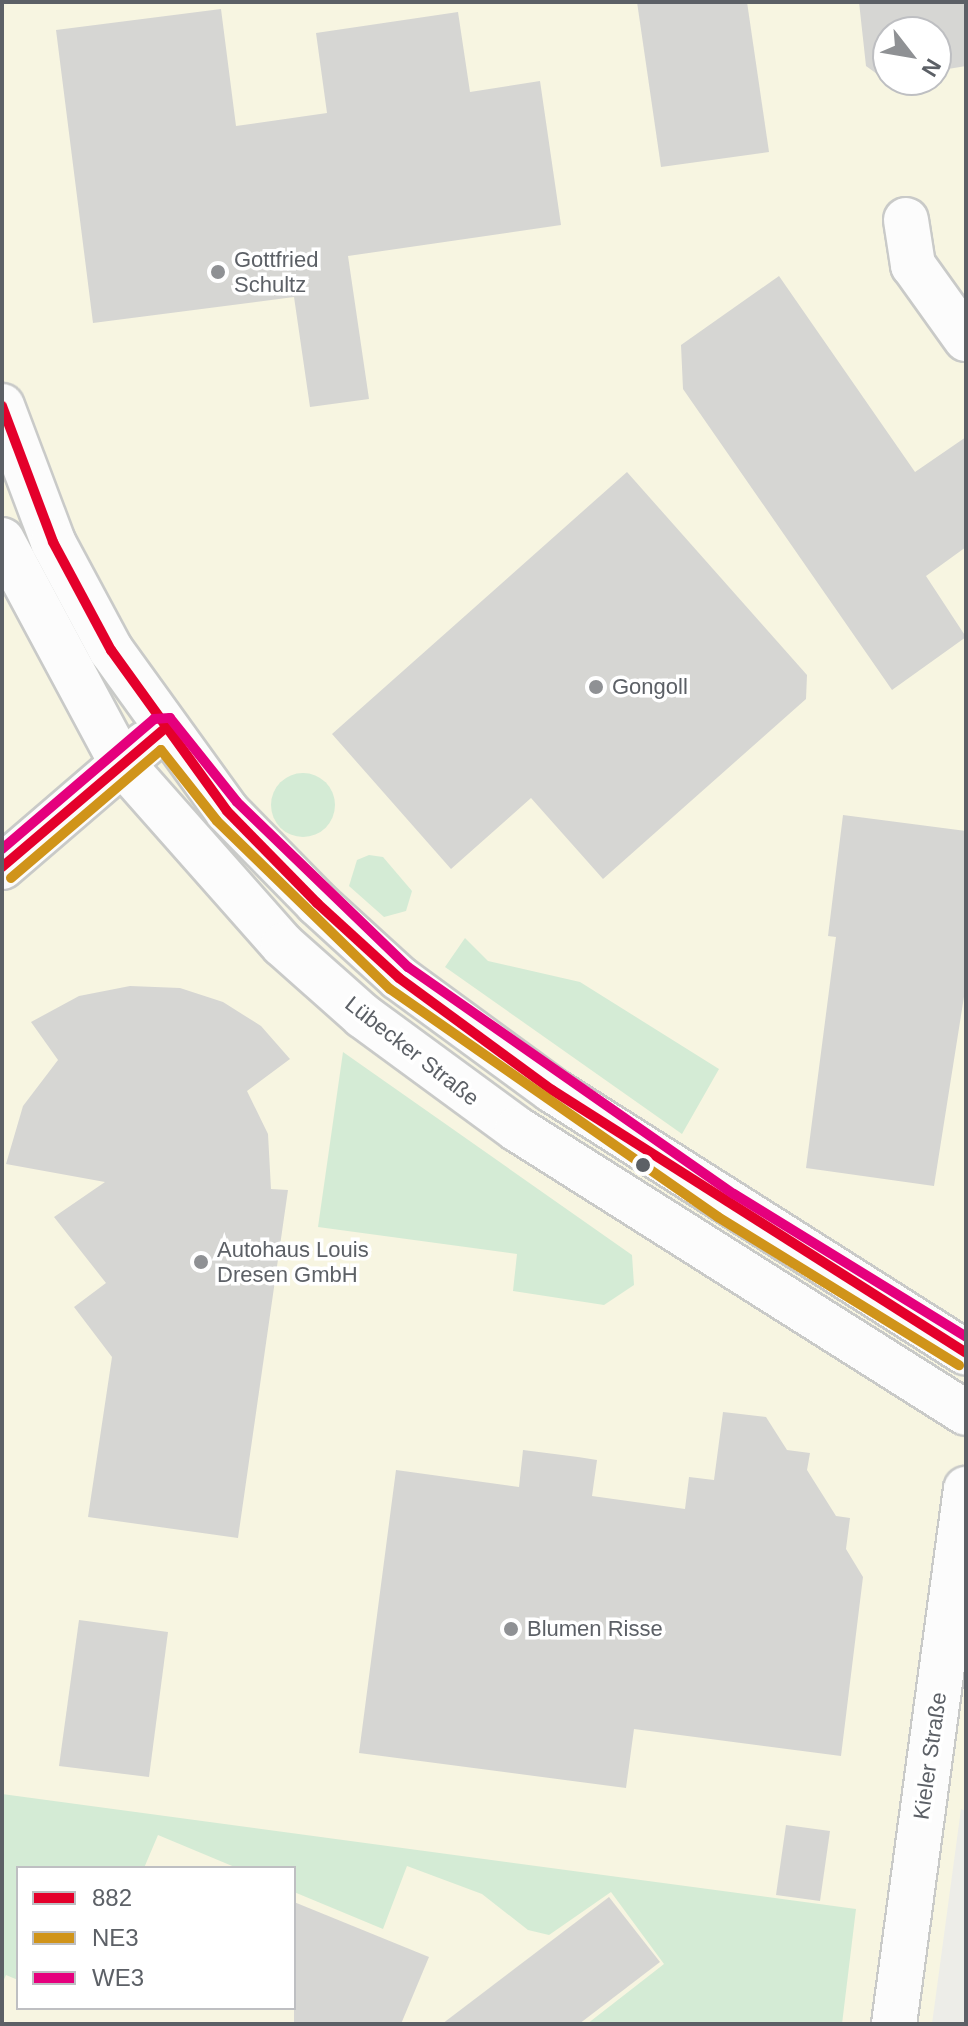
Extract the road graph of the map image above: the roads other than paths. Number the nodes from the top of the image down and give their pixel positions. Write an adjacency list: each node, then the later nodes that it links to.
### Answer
1 (906, 220): 2 (street)
2 (966, 339)
3 (2, 406): 5 (street)
4 (2, 540): 6 (street, Lübecker Straße)
5 (163, 730): 6 (street); 8 (street)
6 (121, 762): 7 (street); 9 (street, Lübecker Straße)
7 (2, 867)
8 (966, 1353)
9 (966, 1413)
10 (966, 1489): 11 (street, Kieler Straße)
11 (894, 2024)

